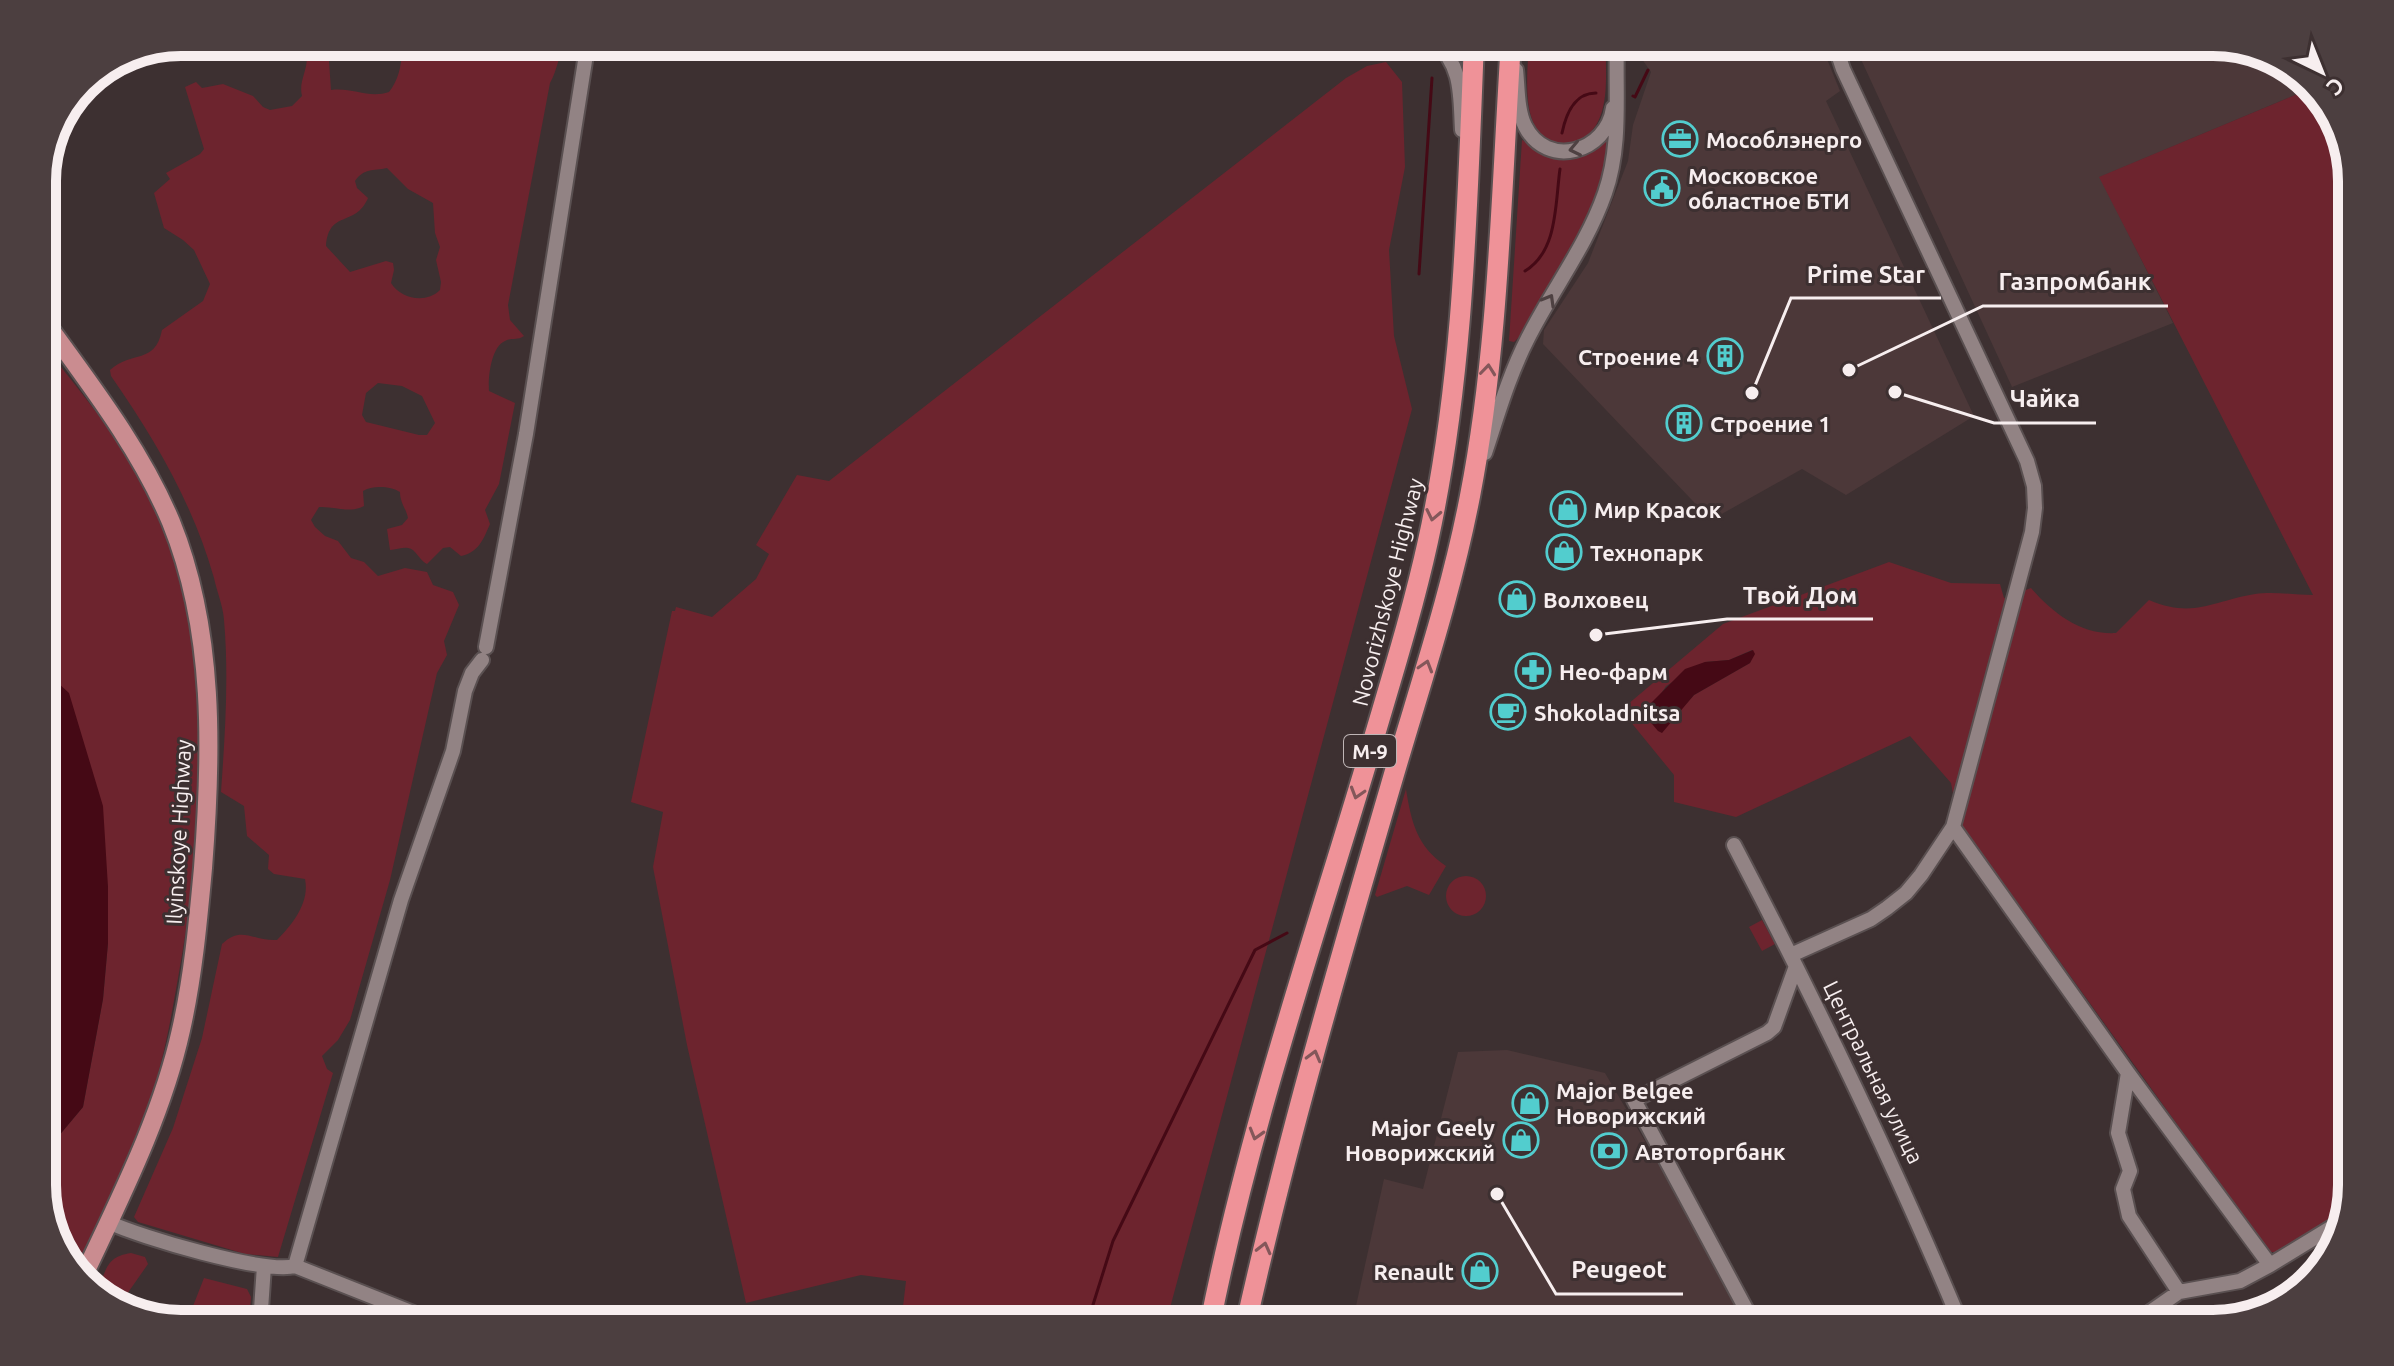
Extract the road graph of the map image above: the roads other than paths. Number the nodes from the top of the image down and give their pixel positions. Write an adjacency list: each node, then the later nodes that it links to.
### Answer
1 (586, 56): 20 (street)
2 (1448, 56): 9 (street, М-9)
3 (1473, 56): 9 (highway, Novorizhskoye Highway / М-9)
4 (1511, 56): 11 (highway, М-9, one-way to 4)
5 (1514, 56): 8 (street, М-9, one-way to 5)
6 (1616, 56): 8 (street, М-9)
7 (1839, 56): 12 (street)
8 (1615, 92): 11 (street, М-9, one-way to 8)
9 (1467, 206): 25 (highway, Novorizhskoye Highway / М-9, one-way to 25)
10 (56, 338): 16 (main road, Ilyinskoye Highway)
11 (1469, 502): 26 (highway, М-9, one-way to 11)
12 (1953, 827): 14 (street); 15 (street)
13 (1734, 845): 14 (street, Центральная улица)
14 (1794, 961): 27 (street); 28 (street, Центральная улица)
15 (2128, 1073): 18 (street); 22 (street)
16 (108, 1222): 19 (street); 21 (main road, Ilyinskoye Highway)
17 (2330, 1229): 18 (street)
18 (2270, 1265): 22 (street)
19 (264, 1266): 20 (street); 23 (street)
20 (295, 1266): 24 (street)
21 (88, 1267)
22 (2179, 1292): 29 (street)
23 (261, 1310)
24 (406, 1310)
25 (1213, 1310)
26 (1250, 1310)
27 (1746, 1310)
28 (1955, 1310)
29 (2153, 1310)

